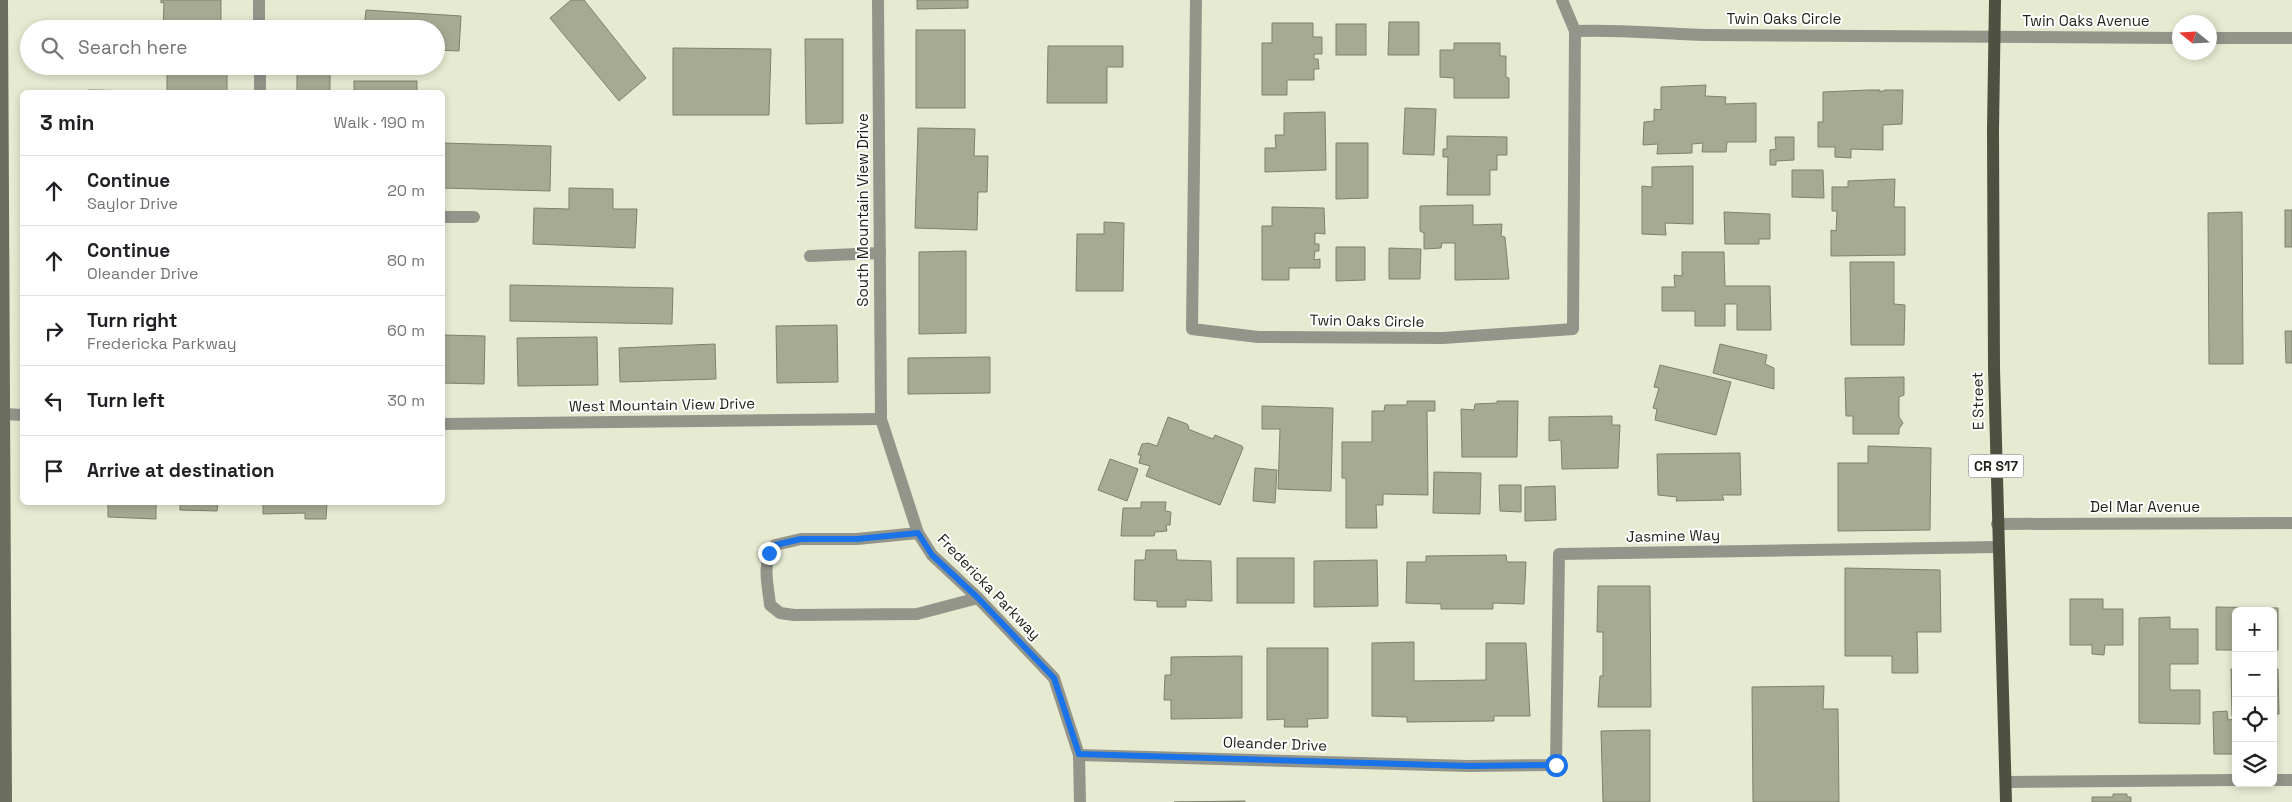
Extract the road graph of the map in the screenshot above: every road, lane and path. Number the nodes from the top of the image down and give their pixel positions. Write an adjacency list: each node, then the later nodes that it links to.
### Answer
1 (2, 0): 14 (street)
2 (259, 0): 7 (street)
3 (878, 0): 18 (street, South Mountain View Drive)
4 (1196, 0): 8 (street, Twin Oaks Circle)
5 (1562, 0): 8 (street, Twin Oaks Circle)
6 (1995, 0): 9 (main road, E Street / CR S17)
7 (260, 20)
8 (1575, 31): 9 (street, Twin Oaks Circle)
9 (1993, 37): 10 (street, Twin Oaks Avenue); 25 (main road, E Street / CR S17)
10 (2172, 38)
11 (2217, 38): 12 (street)
12 (2292, 38)
13 (260, 75): 15 (street)
14 (1, 79): 20 (street)
15 (260, 90)
16 (445, 217): 17 (street)
17 (474, 217)
18 (880, 253): 19 (street); 22 (street, South Mountain View Drive)
19 (810, 256)
20 (4, 414): 21 (street); 35 (street)
21 (20, 416)
22 (881, 419): 23 (street, West Mountain View Drive); 26 (street, Fredericka Parkway)
23 (445, 424)
24 (2292, 523): 25 (street, Del Mar Avenue)
25 (1997, 524): 27 (main road, E Street / CR S17)
26 (918, 533): 28 (street, Fredericka Parkway); 28 (street)
27 (1998, 547): 30 (street, Jasmine Way); 34 (main road, E Street / CR S17)
28 (978, 598): 29 (street, Fredericka Parkway)
29 (1079, 754): 30 (street, Oleander Drive); 36 (street, Fredericka Parkway)
30 (1556, 765)
31 (2232, 780): 34 (street)
32 (2277, 780): 33 (street)
33 (2292, 780)
34 (2006, 782): 37 (main road, E Street / CR S17)
35 (6, 802)
36 (1080, 802)
37 (2006, 802)

